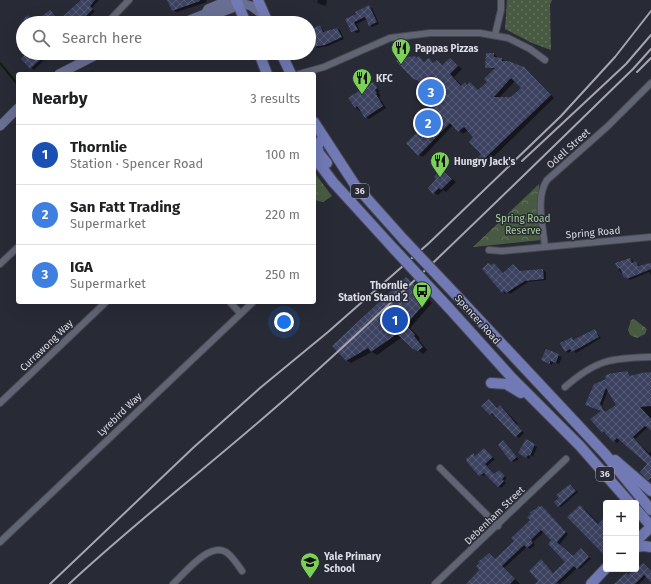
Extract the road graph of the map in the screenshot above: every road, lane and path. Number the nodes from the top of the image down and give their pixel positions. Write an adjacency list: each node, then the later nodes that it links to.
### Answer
1 (129, 0): 5 (street)
2 (234, 0): 6 (main road); 7 (main road); 8 (main road)
3 (258, 0): 9 (main road)
4 (501, 0): 10 (street)
5 (114, 16)
6 (200, 16)
7 (242, 16)
8 (263, 16)
9 (265, 16)
10 (495, 35): 14 (street); 15 (street)
11 (86, 60): 16 (main road)
12 (262, 60): 17 (main road)
13 (284, 60): 18 (main road)
14 (545, 60)
15 (324, 67): 19 (street); 20 (street)
16 (63, 72)
17 (268, 72)
18 (290, 72)
19 (306, 72)
20 (316, 73)
21 (651, 83): 29 (street, Odell Street)
22 (16, 110): 23 (main road)
23 (0, 126)
24 (316, 126): 25 (main road, Spencer Road / 36)
25 (323, 138): 27 (main road); 42 (main road, Spencer Road / 36, bridge)
26 (316, 159): 27 (main road, Spencer Road / 36)
27 (356, 208): 41 (main road, Spencer Road / 36, bridge)
28 (651, 237): 29 (street, Spring Road)
29 (545, 246): 31 (street, Spring Road)
30 (16, 248): 32 (street)
31 (489, 250)
32 (0, 264)
33 (104, 304): 40 (street, Currawong Way)
34 (232, 304): 36 (street)
35 (251, 304): 36 (street, Lyrebird Way)
36 (240, 313): 52 (street, Lyrebird Way)
37 (651, 357): 39 (street)
38 (492, 383): 41 (main road)
39 (565, 387)
40 (0, 403)
41 (566, 433): 46 (main road, Spencer Road / 36)
42 (605, 454): 45 (main road); 47 (main road, Spencer Road / 36)
43 (566, 459): 49 (street, Debenham Street)
44 (440, 468): 49 (street)
45 (651, 491)
46 (627, 500)
47 (651, 510)
48 (639, 512): 50 (main road)
49 (498, 526): 58 (street, Debenham Street)
50 (651, 526): 51 (main road)
51 (639, 538)
52 (0, 542)
53 (639, 547): 54 (main road)
54 (651, 547)
55 (242, 571): 57 (street)
56 (603, 571): 59 (main road)
57 (173, 584)
58 (435, 584)
59 (590, 584)

